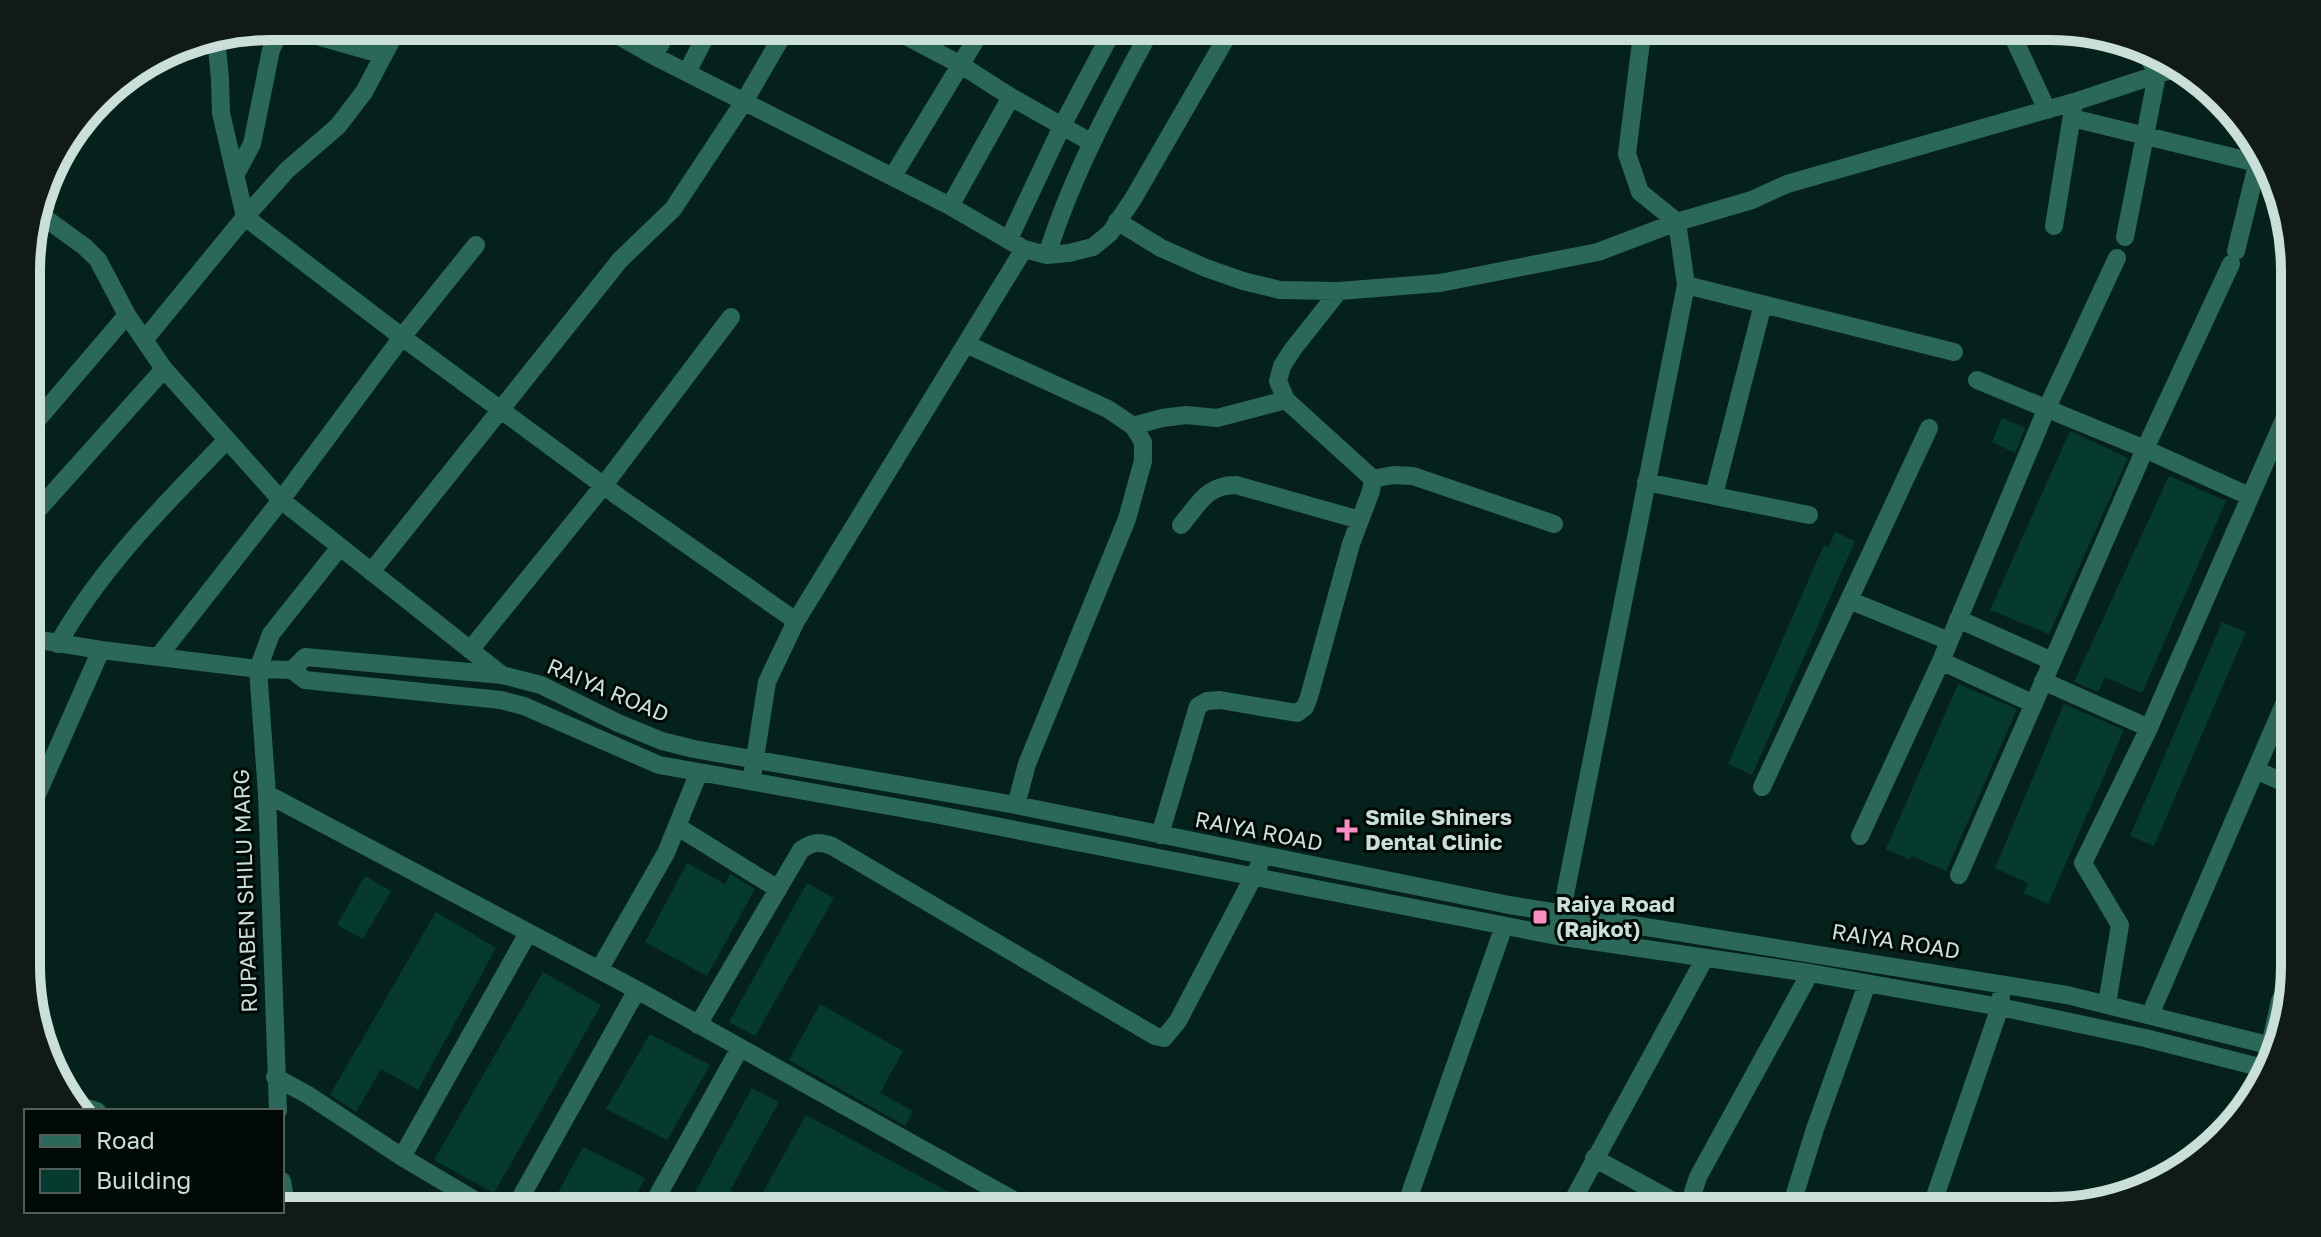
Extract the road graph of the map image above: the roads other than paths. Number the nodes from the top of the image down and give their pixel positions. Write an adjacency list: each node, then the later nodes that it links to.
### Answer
1 (276, 40): 32 (street)
2 (347, 40): 16 (street)
3 (392, 40): 16 (street)
4 (626, 40): 17 (street)
5 (663, 40): 17 (street)
6 (704, 40): 20 (street)
7 (780, 40): 24 (street)
8 (924, 40): 19 (street)
9 (976, 40): 19 (street)
10 (1108, 40): 27 (street)
11 (1146, 40): 29 (street)
12 (1225, 40): 37 (street)
13 (1641, 40): 38 (street)
14 (2014, 40): 25 (street)
15 (217, 47): 32 (street)
16 (384, 55): 35 (street)
17 (654, 56): 20 (street)
18 (2152, 64): 22 (street)
19 (961, 65): 23 (street); 33 (street)
20 (687, 72): 24 (street)
21 (2166, 72): 22 (street)
22 (2157, 75): 26 (street); 28 (street)
23 (1011, 97): 27 (street); 34 (street)
24 (745, 100): 33 (street); 57 (street)
25 (2047, 110): 26 (street); 38 (street)
26 (2073, 110): 28 (street); 39 (street)
27 (1063, 124): 29 (street); 41 (street)
28 (2145, 138): 30 (street); 40 (street)
29 (1092, 143): 43 (street)
30 (2251, 159)
31 (2258, 171): 64 (street)
32 (236, 174): 35 (street)
33 (893, 176): 34 (street)
34 (950, 206): 41 (street)
35 (245, 217): 50 (street); 51 (street)
36 (47, 219): 48 (street)
37 (1117, 221): 43 (street); 46 (street)
38 (1677, 222): 45 (street); 46 (street)
39 (2054, 226)
40 (2125, 237)
41 (1016, 244): 43 (street); 52 (street)
42 (476, 245): 50 (street)
43 (1047, 255)
44 (2117, 258): 58 (street)
45 (1686, 285): 47 (street); 66 (street)
46 (1339, 291): 56 (street)
47 (1763, 304): 53 (street); 68 (street)
48 (127, 315): 51 (street); 59 (street)
49 (731, 317): 67 (street)
50 (402, 337): 57 (street); 70 (street)
51 (145, 339): 54 (street)
52 (966, 344): 61 (street); 80 (street)
53 (1954, 352)
54 (164, 369): 63 (street); 71 (street)
55 (1977, 380): 58 (street)
56 (1286, 400): 61 (street); 65 (street)
57 (501, 410): 67 (street); 77 (street)
58 (2046, 410): 64 (street); 79 (street)
59 (40, 417)
60 (2281, 425): 69 (street)
61 (1133, 426): 104 (street)
62 (1929, 428): 78 (street)
63 (226, 441): 70 (street); 83 (street)
64 (2145, 449): 69 (street); 88 (street)
65 (1373, 479): 73 (street); 74 (street)
66 (1646, 482): 68 (street); 112 (street)
67 (604, 485): 80 (street); 85 (street)
68 (1714, 495): 72 (street)
69 (2249, 496): 95 (street)
70 (281, 500): 76 (street); 86 (street)
71 (40, 507)
72 (1809, 515)
73 (1360, 520): 75 (street); 106 (street)
74 (1554, 524)
75 (1181, 525)
76 (340, 547): 77 (street); 89 (street)
77 (371, 572): 85 (street)
78 (1849, 600): 82 (street); 101 (street)
79 (1958, 619): 82 (street); 88 (street)
80 (796, 621): 96 (street)
81 (40, 641): 83 (street, RAIYA ROAD)
82 (1949, 641): 87 (street)
83 (58, 644): 84 (street, RAIYA ROAD)
84 (101, 650): 86 (street, RAIYA ROAD); 102 (street)
85 (470, 650): 91 (street)
86 (158, 657): 89 (street, RAIYA ROAD)
87 (1941, 661): 93 (street); 107 (street)
88 (2052, 661): 92 (street)
89 (258, 669): 90 (street, RAIYA ROAD); 103 (street, RUPABEN SHILU MARG)
90 (292, 670): 91 (street, RAIYA ROAD); 98 (street, RAIYA ROAD)
91 (502, 675): 96 (street, RAIYA ROAD)
92 (2043, 681): 93 (street); 95 (street)
93 (2034, 704): 109 (street)
94 (2281, 711): 97 (street)
95 (2149, 728): 122 (street)
96 (755, 759): 100 (street); 104 (street, RAIYA ROAD)
97 (2256, 770): 99 (street); 124 (street)
98 (699, 772): 100 (street, RAIYA ROAD); 105 (street)
99 (2281, 781)
100 (752, 782): 110 (street, RAIYA ROAD)
101 (1762, 787)
102 (40, 788)
103 (267, 794): 114 (street); 129 (street, RUPABEN SHILU MARG)
104 (1016, 805): 106 (street, RAIYA ROAD)
105 (678, 827): 111 (street); 117 (street)
106 (1160, 835): 108 (street, RAIYA ROAD)
107 (1860, 836)
108 (1263, 856): 110 (street); 112 (street, RAIYA ROAD)
109 (1959, 875)
110 (1255, 877): 111 (street); 113 (street, RAIYA ROAD)
111 (778, 889): 125 (street)
112 (1561, 913): 115 (street); 119 (street, RAIYA ROAD)
113 (1504, 926): 115 (street, RAIYA ROAD); 137 (street)
114 (528, 933): 117 (street); 131 (street)
115 (1557, 936): 116 (street, RAIYA ROAD)
116 (1705, 958): 118 (street, RAIYA ROAD); 132 (street)
117 (599, 970): 121 (street)
118 (1810, 973): 120 (street, RAIYA ROAD); 140 (street)
119 (2003, 983): 122 (street, RAIYA ROAD); 123 (street)
120 (1867, 984): 123 (street, RAIYA ROAD); 141 (street)
121 (637, 990): 125 (street); 134 (street)
122 (2107, 1004): 124 (street, RAIYA ROAD)
123 (2000, 1007): 128 (street, RAIYA ROAD); 142 (street)
124 (2150, 1015): 126 (street, RAIYA ROAD)
125 (698, 1025): 127 (street)
126 (2267, 1045)
127 (740, 1048): 135 (street); 136 (street)
128 (2258, 1067)
129 (275, 1077): 130 (street, RUPABEN SHILU MARG); 131 (street)
130 (278, 1109)
131 (402, 1157): 133 (street)
132 (1594, 1158): 138 (street); 139 (street)
133 (469, 1197)
134 (521, 1197)
135 (657, 1197)
136 (1008, 1197)
137 (1409, 1197)
138 (1574, 1197)
139 (1664, 1197)
140 (1692, 1197)
141 (1794, 1197)
142 (1939, 1197)

